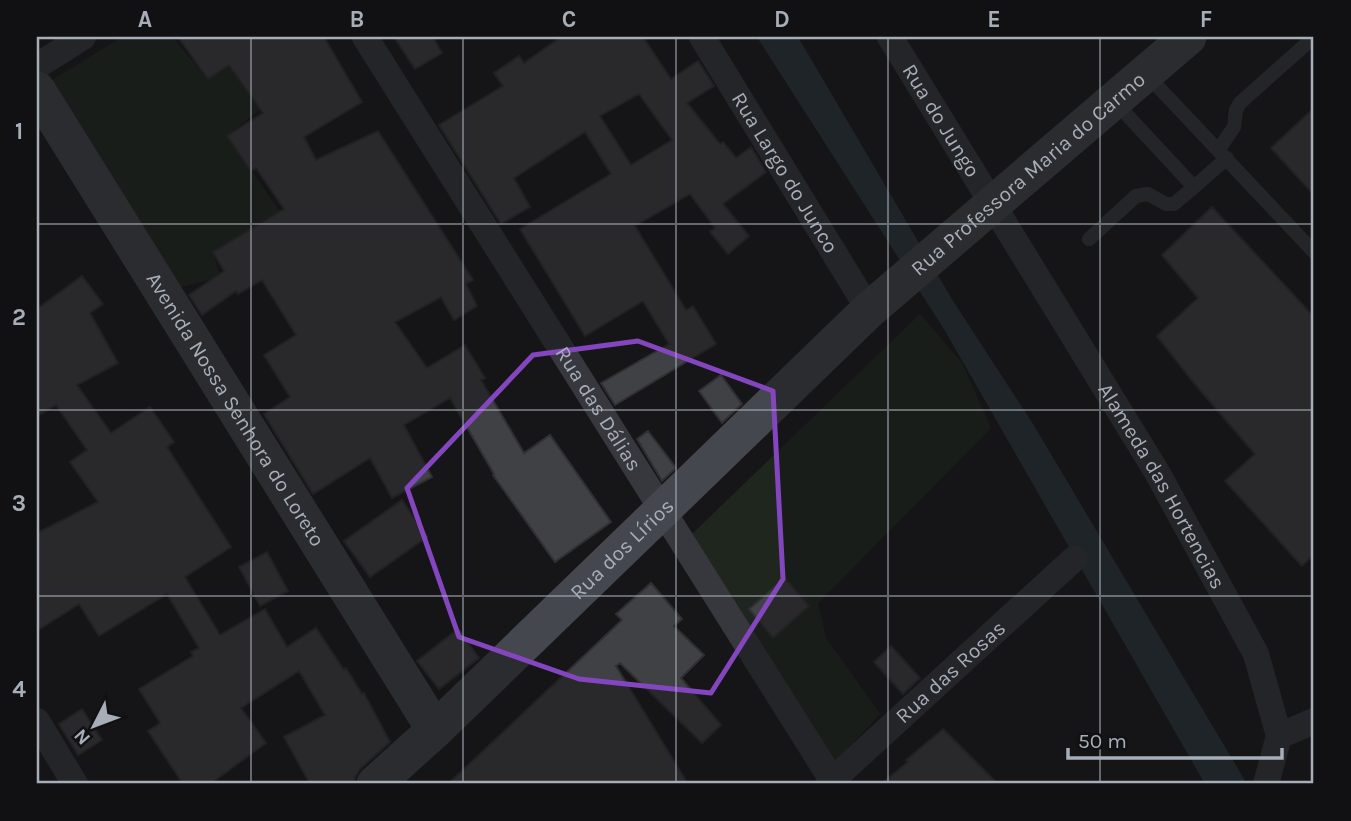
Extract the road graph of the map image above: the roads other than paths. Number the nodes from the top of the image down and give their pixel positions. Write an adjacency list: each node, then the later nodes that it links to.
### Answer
1 (83, 37): 7 (street)
2 (365, 37): 17 (street, Rua das Dálias)
3 (702, 37): 16 (street, Rua Largo do Junco)
4 (890, 37): 13 (street, Rua do Jungo)
5 (1188, 37): 8 (street, Rua Professora Maria do Carmo)
6 (1314, 37): 11 (lane)
7 (37, 66)
8 (1146, 73): 10 (street, Rua Professora Maria do Carmo); 11 (lane)
9 (37, 90): 21 (street, Avenida Nossa Senhora do Loreto)
10 (1114, 101): 12 (lane); 13 (street, Rua Professora Maria do Carmo)
11 (1223, 154): 12 (lane); 15 (lane)
12 (1194, 187): 14 (lane)
13 (992, 205): 16 (street, Rua Professora Maria do Carmo); 22 (street, Alameda das Hortencias)
14 (1089, 239)
15 (1314, 252)
16 (869, 310): 17 (street, Rua dos Lírios)
17 (663, 510): 21 (street, Rua dos Lírios); 23 (street, Rua das Dálias)
18 (1074, 559): 23 (street, Rua das Rosas)
19 (37, 721): 24 (street)
20 (1314, 721): 22 (street)
21 (435, 730): 25 (street, Rua dos Lírios)
22 (1279, 736): 26 (street)
23 (830, 782)
24 (75, 784)
25 (375, 784)
26 (1266, 784)

